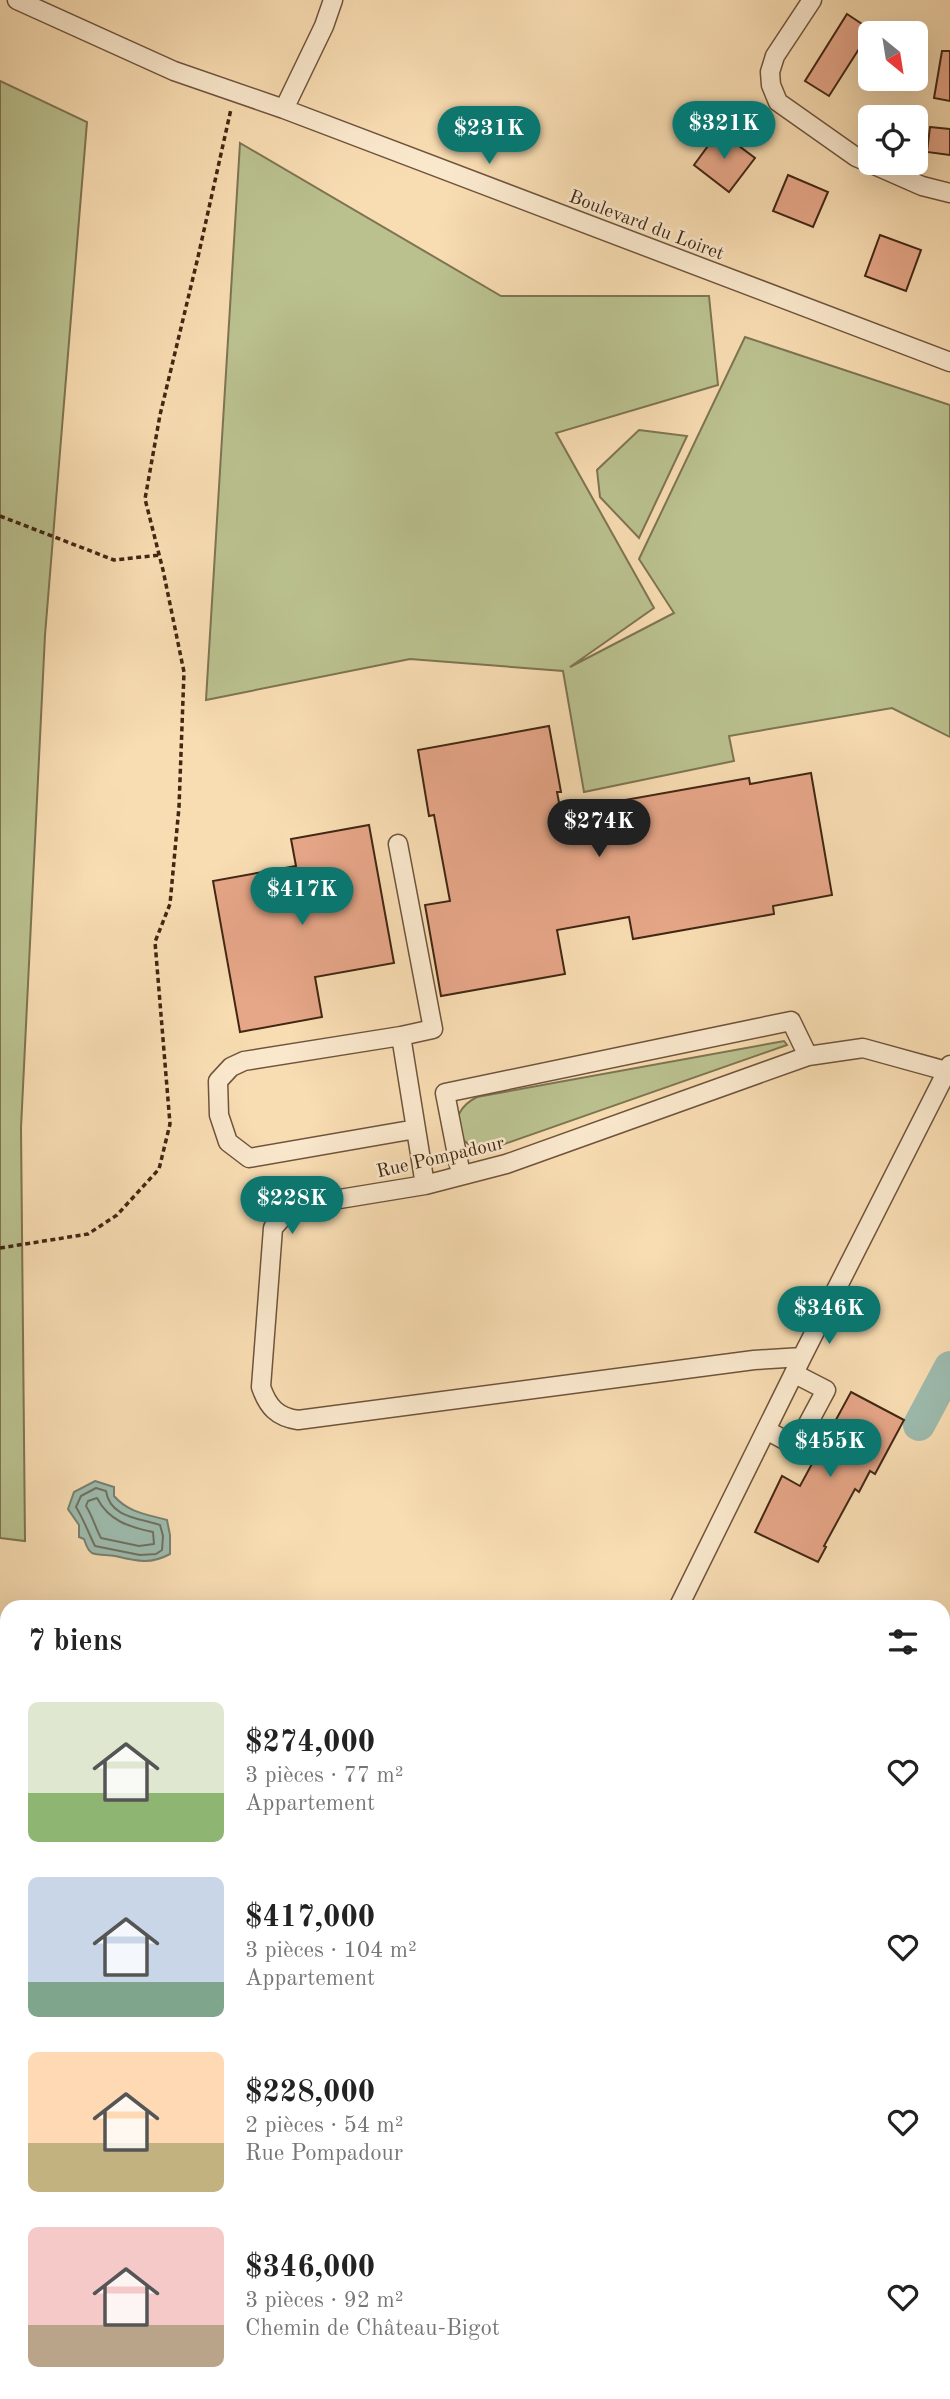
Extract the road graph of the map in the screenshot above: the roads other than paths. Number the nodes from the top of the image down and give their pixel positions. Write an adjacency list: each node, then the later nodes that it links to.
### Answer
1 (17, 0): 4 (street, Boulevard du Loiret)
2 (333, 0): 4 (street)
3 (812, 0): 5 (street)
4 (284, 109): 6 (street, Boulevard du Loiret)
5 (950, 193)
6 (950, 362)
7 (398, 844): 8 (street)
8 (401, 1036): 11 (street); 11 (street)
9 (808, 1056): 10 (street, Rue Pompadour); 12 (street, Rue Pompadour); 12 (street)
10 (949, 1069): 14 (street)
11 (416, 1129): 13 (street)
12 (461, 1175): 13 (street, Rue Pompadour)
13 (425, 1185): 14 (street, Rue Pompadour)
14 (802, 1357): 15 (street)
15 (795, 1374): 16 (street); 16 (street)
16 (766, 1430): 17 (street)
17 (682, 1600)

